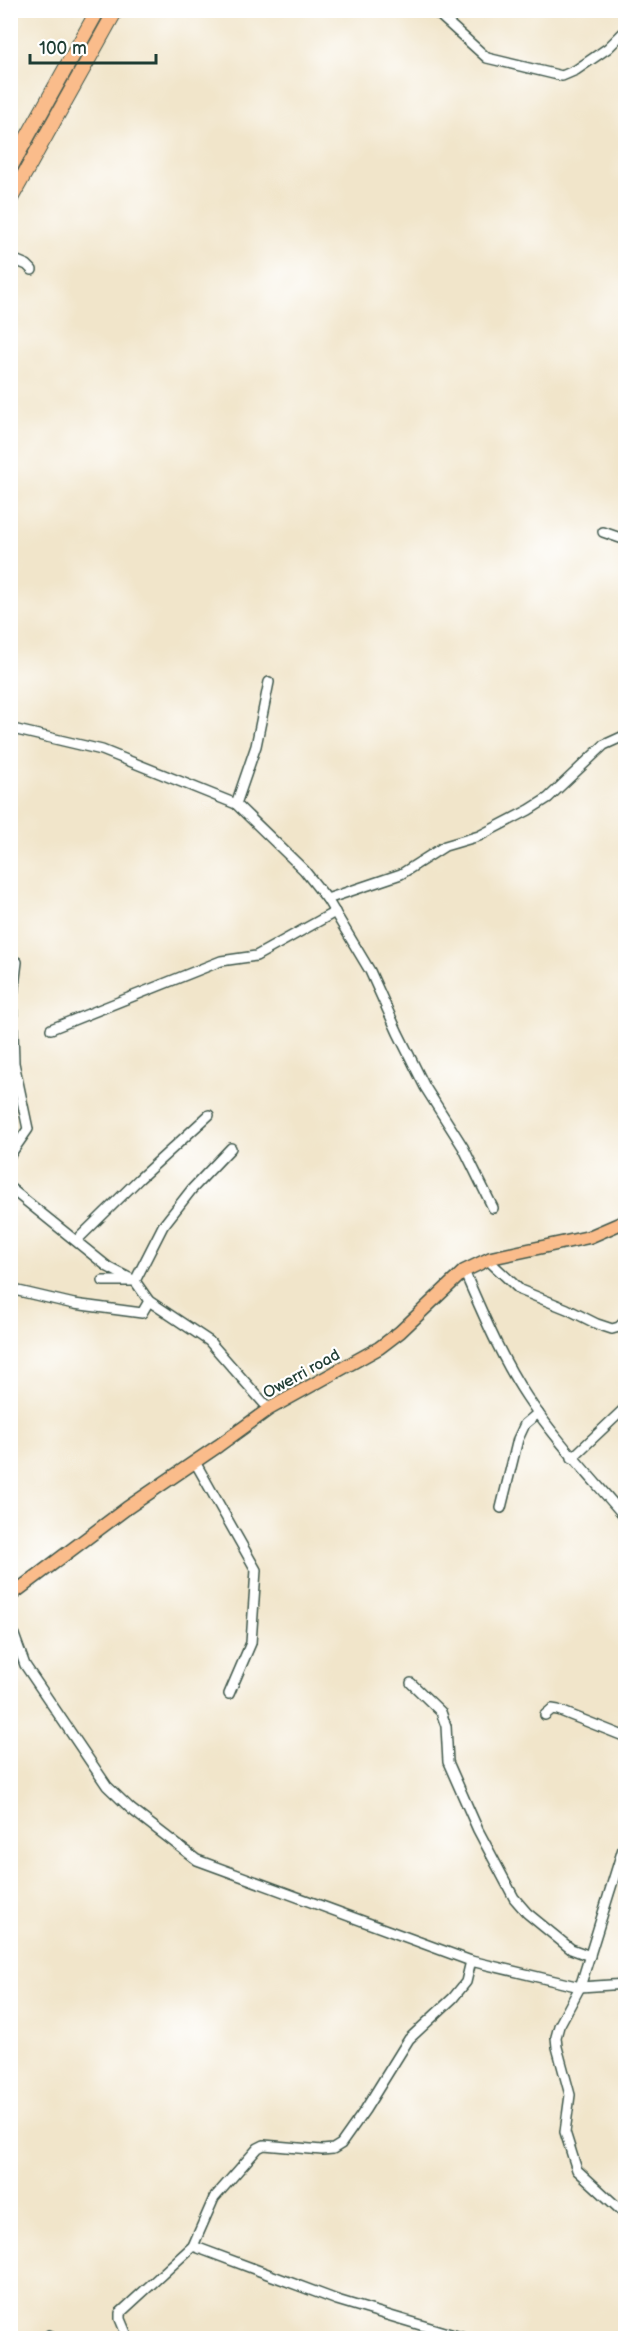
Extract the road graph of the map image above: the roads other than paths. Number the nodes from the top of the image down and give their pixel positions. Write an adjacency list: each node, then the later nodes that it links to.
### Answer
1 (98, 10): 5 (highway)
2 (116, 10): 6 (highway)
3 (434, 10): 4 (street)
4 (626, 30)
5 (10, 168)
6 (10, 200)
7 (10, 258): 8 (street)
8 (32, 270)
9 (603, 532): 10 (street)
10 (626, 540)
11 (269, 682): 14 (street)
12 (10, 731): 14 (street)
13 (626, 735): 15 (street)
14 (236, 804): 15 (street)
15 (327, 899): 16 (street)
16 (335, 912): 18 (street); 23 (street)
17 (17, 962): 21 (street)
18 (51, 1029)
19 (209, 1115): 25 (street)
20 (231, 1148): 29 (street)
21 (10, 1155)
22 (10, 1188): 25 (street)
23 (494, 1208)
24 (626, 1221): 26 (main road, Owerri road)
25 (77, 1240): 29 (street)
26 (488, 1260): 27 (main road, Owerri road); 32 (street)
27 (464, 1271): 34 (main road, Owerri road); 35 (street)
28 (103, 1281): 29 (street)
29 (135, 1281): 31 (street)
30 (10, 1288): 31 (street)
31 (149, 1301): 34 (street)
32 (626, 1320)
33 (626, 1407): 36 (street)
34 (268, 1409): 37 (main road, Owerri road)
35 (538, 1413): 36 (street); 38 (street)
36 (572, 1458): 39 (street)
37 (195, 1462): 40 (main road, Owerri road); 43 (street)
38 (501, 1508)
39 (626, 1518)
40 (10, 1596)
41 (10, 1624): 48 (street)
42 (411, 1683): 47 (street)
43 (229, 1694)
44 (545, 1715): 45 (street)
45 (626, 1737)
46 (626, 1839): 47 (street)
47 (590, 1956): 50 (street)
48 (471, 1961): 50 (street); 52 (street)
49 (626, 1984): 50 (street)
50 (580, 1988): 51 (street)
51 (625, 2217)
52 (193, 2246): 53 (street); 54 (street)
53 (426, 2326): 55 (street); 56 (street)
54 (128, 2338)
55 (426, 2338)
56 (464, 2338)

